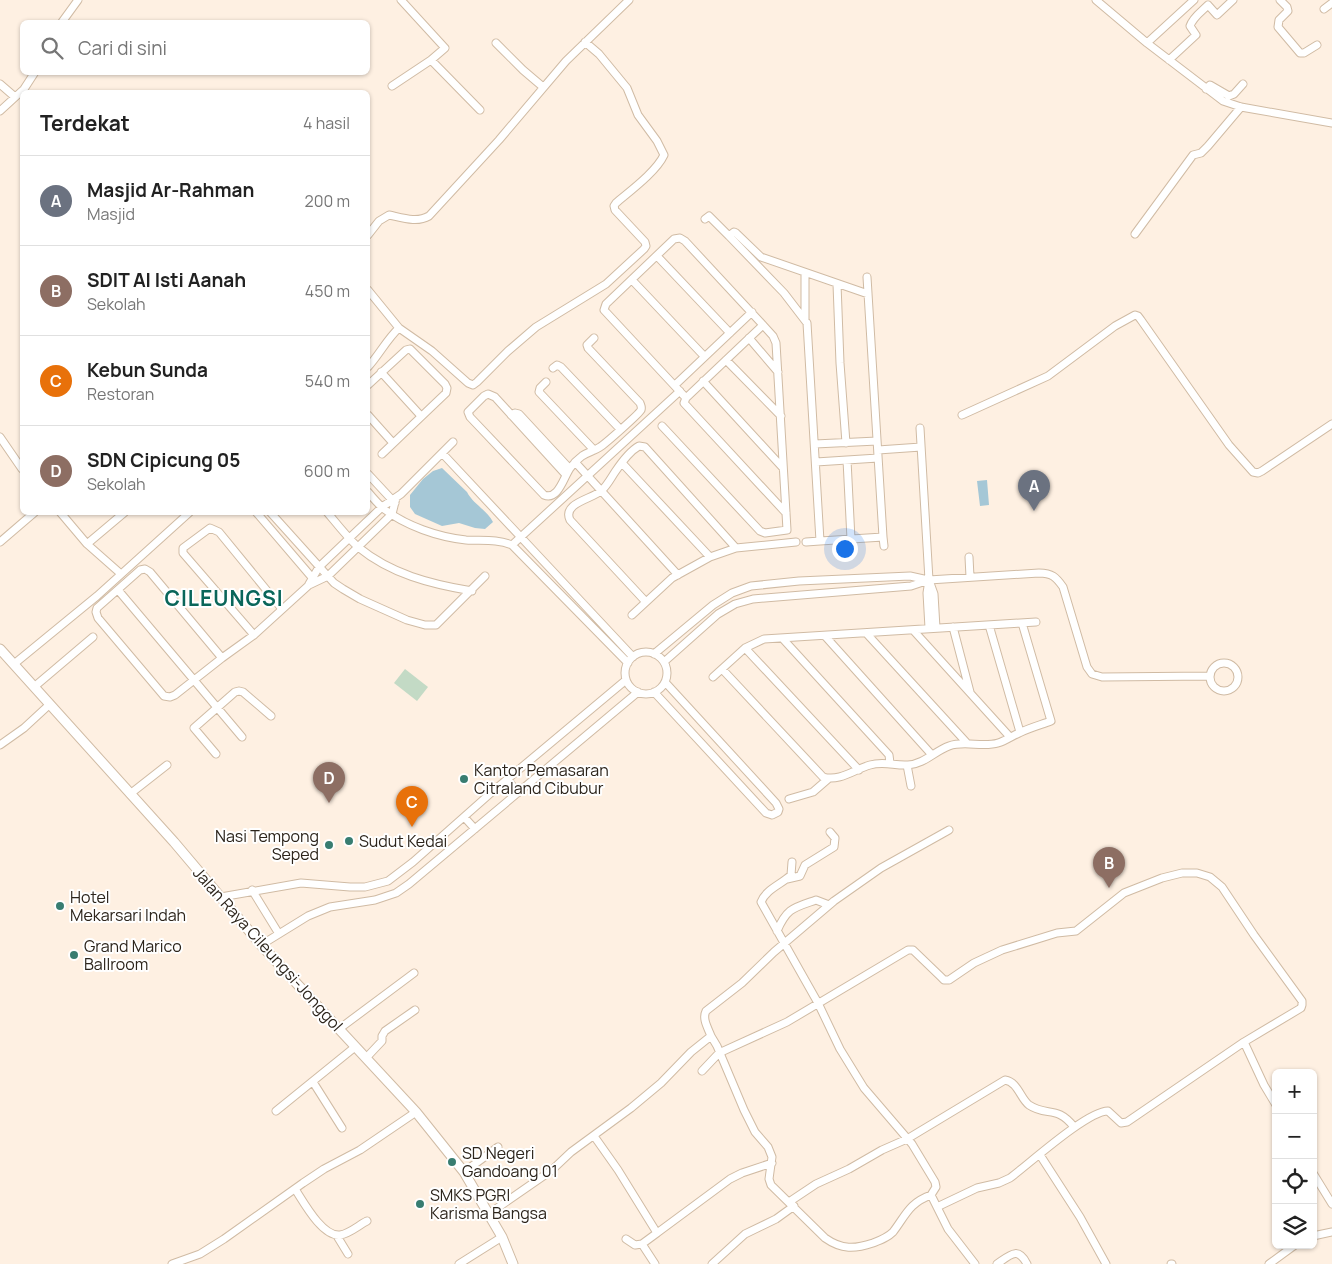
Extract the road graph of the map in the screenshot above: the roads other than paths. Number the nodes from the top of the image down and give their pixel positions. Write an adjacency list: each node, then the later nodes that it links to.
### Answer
1 (78, 0): 10 (street)
2 (401, 0): 15 (street)
3 (629, 0): 11 (street)
4 (1096, 0): 13 (street)
5 (1194, 0): 13 (street)
6 (1233, 0): 16 (street)
7 (1280, 0): 14 (street)
8 (1332, 3): 9 (street)
9 (1324, 9)
10 (63, 20)
11 (585, 42): 21 (street); 46 (street)
12 (496, 43): 21 (street)
13 (1148, 43): 16 (street)
14 (1317, 45)
15 (431, 60): 20 (street); 27 (street)
16 (1170, 60): 22 (street)
17 (33, 75): 23 (street)
18 (0, 84): 25 (street)
19 (1243, 84): 22 (street)
20 (392, 86)
21 (543, 87): 31 (street)
22 (1206, 89): 26 (street)
23 (23, 90)
24 (20, 93): 25 (street)
25 (15, 97): 28 (street)
26 (1241, 107): 29 (street); 32 (street)
27 (480, 110)
28 (0, 111)
29 (1332, 123)
30 (705, 219): 33 (street)
31 (370, 232)
32 (1135, 234)
33 (729, 236): 35 (street); 36 (street)
34 (657, 256): 39 (street); 43 (street); 47 (street)
35 (761, 258): 36 (street); 37 (street)
36 (755, 264): 44 (street)
37 (805, 273): 40 (street); 44 (street)
38 (867, 277): 42 (street)
39 (632, 280): 50 (street); 59 (street)
40 (837, 284): 42 (street); 74 (street)
41 (370, 292): 46 (street)
42 (868, 294): 71 (street)
43 (752, 312): 45 (street); 47 (street)
44 (805, 320): 75 (street)
45 (764, 325): 49 (street); 55 (street)
46 (399, 328): 52 (street)
47 (730, 333): 50 (street)
48 (594, 338): 69 (street)
49 (749, 338): 51 (street); 55 (street)
50 (704, 356): 59 (street)
51 (726, 360): 56 (street); 64 (street)
52 (370, 365)
53 (553, 368): 69 (street)
54 (382, 372): 58 (street); 63 (street); 63 (street)
55 (778, 372): 64 (street)
56 (703, 381): 60 (street); 87 (street)
57 (546, 382): 77 (street)
58 (370, 383)
59 (677, 388): 60 (street); 90 (street)
60 (686, 398): 95 (street)
61 (511, 415): 85 (street); 88 (street); 88 (street)
62 (962, 415): 66 (street)
63 (422, 416): 73 (street)
64 (781, 416): 87 (street)
65 (370, 417): 73 (street)
66 (1332, 424)
67 (662, 426): 95 (street)
68 (920, 428): 76 (street)
69 (620, 429): 77 (street)
70 (0, 437): 86 (street)
71 (877, 441): 74 (street); 78 (street)
72 (453, 442): 79 (street)
73 (393, 443): 80 (street)
74 (846, 443): 75 (street)
75 (815, 444): 83 (street)
76 (921, 448): 78 (street); 125 (street)
77 (594, 450): 85 (street)
78 (878, 450): 81 (street)
79 (442, 453): 93 (street); 104 (street)
80 (382, 454)
81 (878, 458): 82 (street); 105 (street)
82 (847, 460): 83 (street); 107 (street)
83 (816, 462): 108 (street)
84 (622, 463): 91 (street); 116 (street); 117 (street)
85 (572, 465): 88 (street); 90 (street)
86 (20, 466)
87 (783, 468): 95 (street)
88 (566, 475)
89 (370, 476): 93 (street)
90 (588, 476): 91 (street); 104 (street)
91 (602, 491): 121 (street); 129 (street)
92 (370, 494): 94 (street)
93 (394, 501): 94 (street); 96 (street)
94 (382, 507): 96 (street); 106 (street)
95 (786, 513)
96 (392, 514): 113 (street); 115 (street)
97 (32, 515): 109 (street)
98 (63, 515): 112 (street)
99 (121, 515): 112 (street)
100 (258, 515): 126 (street)
101 (273, 515): 119 (street)
102 (330, 515): 106 (street)
103 (180, 516): 120 (street)
104 (521, 536): 113 (street); 138 (street)
105 (882, 537): 107 (street); 114 (street)
106 (350, 538): 115 (street); 119 (street)
107 (852, 539): 108 (street)
108 (820, 541): 111 (street)
109 (0, 542)
110 (796, 542): 116 (street)
111 (806, 542)
112 (87, 544): 120 (street)
113 (512, 545): 143 (street)
114 (884, 546)
115 (358, 547): 122 (street); 128 (street)
116 (736, 548): 117 (street)
117 (710, 557): 121 (street)
118 (969, 557): 124 (street)
119 (320, 566): 122 (street); 126 (street)
120 (121, 574): 151 (street)
121 (678, 575): 129 (street)
122 (328, 576): 126 (street); 128 (street)
123 (485, 576): 128 (street)
124 (970, 578): 125 (street); 153 (street)
125 (929, 580): 136 (street); 147 (street); 150 (street)
126 (313, 581): 130 (street)
127 (118, 590): 148 (street); 155 (street); 155 (street)
128 (472, 591)
129 (646, 602): 131 (street)
130 (282, 609): 140 (street); 140 (street)
131 (632, 615)
132 (1036, 622): 133 (street)
133 (1022, 623): 134 (street); 165 (street)
134 (989, 625): 135 (street); 165 (street)
135 (953, 627): 136 (street); 161 (street)
136 (932, 628): 137 (street)
137 (913, 630): 139 (street); 161 (street)
138 (610, 633): 143 (street); 149 (street)
139 (867, 634): 141 (street); 168 (street)
140 (254, 635): 148 (street)
141 (825, 636): 144 (street); 171 (street)
142 (93, 637): 158 (street)
143 (604, 639): 149 (street)
144 (783, 639): 145 (street); 172 (street)
145 (746, 648): 152 (street); 175 (street)
146 (0, 649): 151 (main road, Jalan Raya Cileungsi-Jonggol)
147 (654, 654): 149 (street); 150 (street)
148 (222, 658): 155 (street)
149 (630, 660): 156 (street)
150 (664, 662): 157 (street)
151 (14, 664): 158 (main road, Jalan Raya Cileungsi-Jonggol)
152 (722, 669): 154 (street); 176 (street)
153 (1210, 676)
154 (713, 677)
155 (194, 679): 163 (street)
156 (626, 680): 159 (street); 177 (street)
157 (665, 682): 160 (street); 160 (street)
158 (34, 686): 162 (main road, Jalan Raya Cileungsi-Jonggol)
159 (638, 692): 160 (street); 179 (street)
160 (654, 692)
161 (970, 693): 167 (street)
162 (50, 704): 169 (street); 180 (main road, Jalan Raya Cileungsi-Jonggol)
163 (217, 708): 164 (street); 166 (street); 170 (street)
164 (271, 716)
165 (1020, 732): 167 (street)
166 (242, 737)
167 (1010, 737): 168 (street)
168 (966, 742): 171 (street)
169 (0, 745)
170 (216, 754)
171 (932, 755): 174 (street)
172 (890, 763): 174 (street); 175 (street)
173 (167, 765): 180 (street)
174 (907, 766): 178 (street)
175 (859, 770): 176 (street)
176 (828, 778): 181 (street)
177 (508, 780): 179 (street); 182 (street)
178 (911, 786)
179 (518, 793): 183 (street)
180 (130, 794): 189 (main road, Jalan Raya Cileungsi-Jonggol)
181 (789, 799)
182 (465, 818): 183 (street); 188 (street)
183 (475, 829): 192 (street)
184 (948, 830): 190 (street)
185 (830, 832): 187 (street)
186 (792, 862): 187 (street)
187 (787, 879): 191 (street)
188 (252, 890): 189 (street); 192 (street)
189 (220, 897): 193 (main road, Jalan Raya Cileungsi-Jonggol)
190 (829, 905): 191 (street); 194 (street)
191 (777, 931): 194 (street)
192 (279, 934): 193 (street)
193 (261, 945): 198 (main road, Jalan Raya Cileungsi-Jonggol)
194 (784, 945): 196 (street); 199 (street)
195 (414, 973): 198 (street)
196 (818, 1003): 200 (street); 202 (street); 212 (street)
197 (415, 1010): 203 (street)
198 (338, 1029): 201 (main road, Jalan Raya Cileungsi-Jonggol)
199 (711, 1036): 202 (street); 211 (street)
200 (1244, 1042): 206 (street); 209 (street)
201 (355, 1047): 203 (main road, Jalan Raya Cileungsi-Jonggol); 205 (street)
202 (719, 1053): 204 (street); 215 (street)
203 (366, 1058): 208 (main road, Jalan Raya Cileungsi-Jonggol)
204 (702, 1071)
205 (313, 1082): 207 (street); 210 (street)
206 (1272, 1097)
207 (276, 1111)
208 (416, 1112): 216 (main road, Jalan Raya Cileungsi-Jonggol); 218 (street)
209 (1074, 1127): 212 (street); 214 (street)
210 (342, 1128)
211 (594, 1136): 223 (street); 226 (street)
212 (908, 1139): 219 (street); 220 (street)
213 (498, 1147): 216 (street)
214 (1040, 1155): 222 (street); 242 (street)
215 (772, 1163): 220 (street); 226 (street)
216 (464, 1172): 223 (main road, Jalan Raya Cileungsi-Jonggol)
217 (1317, 1180): 221 (street)
218 (294, 1189): 228 (street); 234 (street)
219 (931, 1195): 220 (street); 222 (street)
220 (791, 1204): 238 (street)
221 (1332, 1204)
222 (936, 1207): 239 (street)
223 (490, 1213): 229 (main road, Jalan Raya Cileungsi-Jonggol)
224 (367, 1221): 228 (street)
225 (1332, 1232): 227 (street)
226 (657, 1233): 231 (street)
227 (1317, 1235)
228 (337, 1236): 233 (street)
229 (502, 1236): 235 (street); 236 (main road, Jalan Raya Cileungsi-Jonggol)
230 (626, 1239): 231 (street)
231 (642, 1244): 237 (street)
232 (1290, 1249): 243 (street)
233 (348, 1254)
234 (172, 1264)
235 (459, 1264)
236 (513, 1264)
237 (655, 1264)
238 (712, 1264)
239 (975, 1264)
240 (997, 1264): 241 (street)
241 (1027, 1264)
242 (1106, 1264)
243 (1269, 1264)

